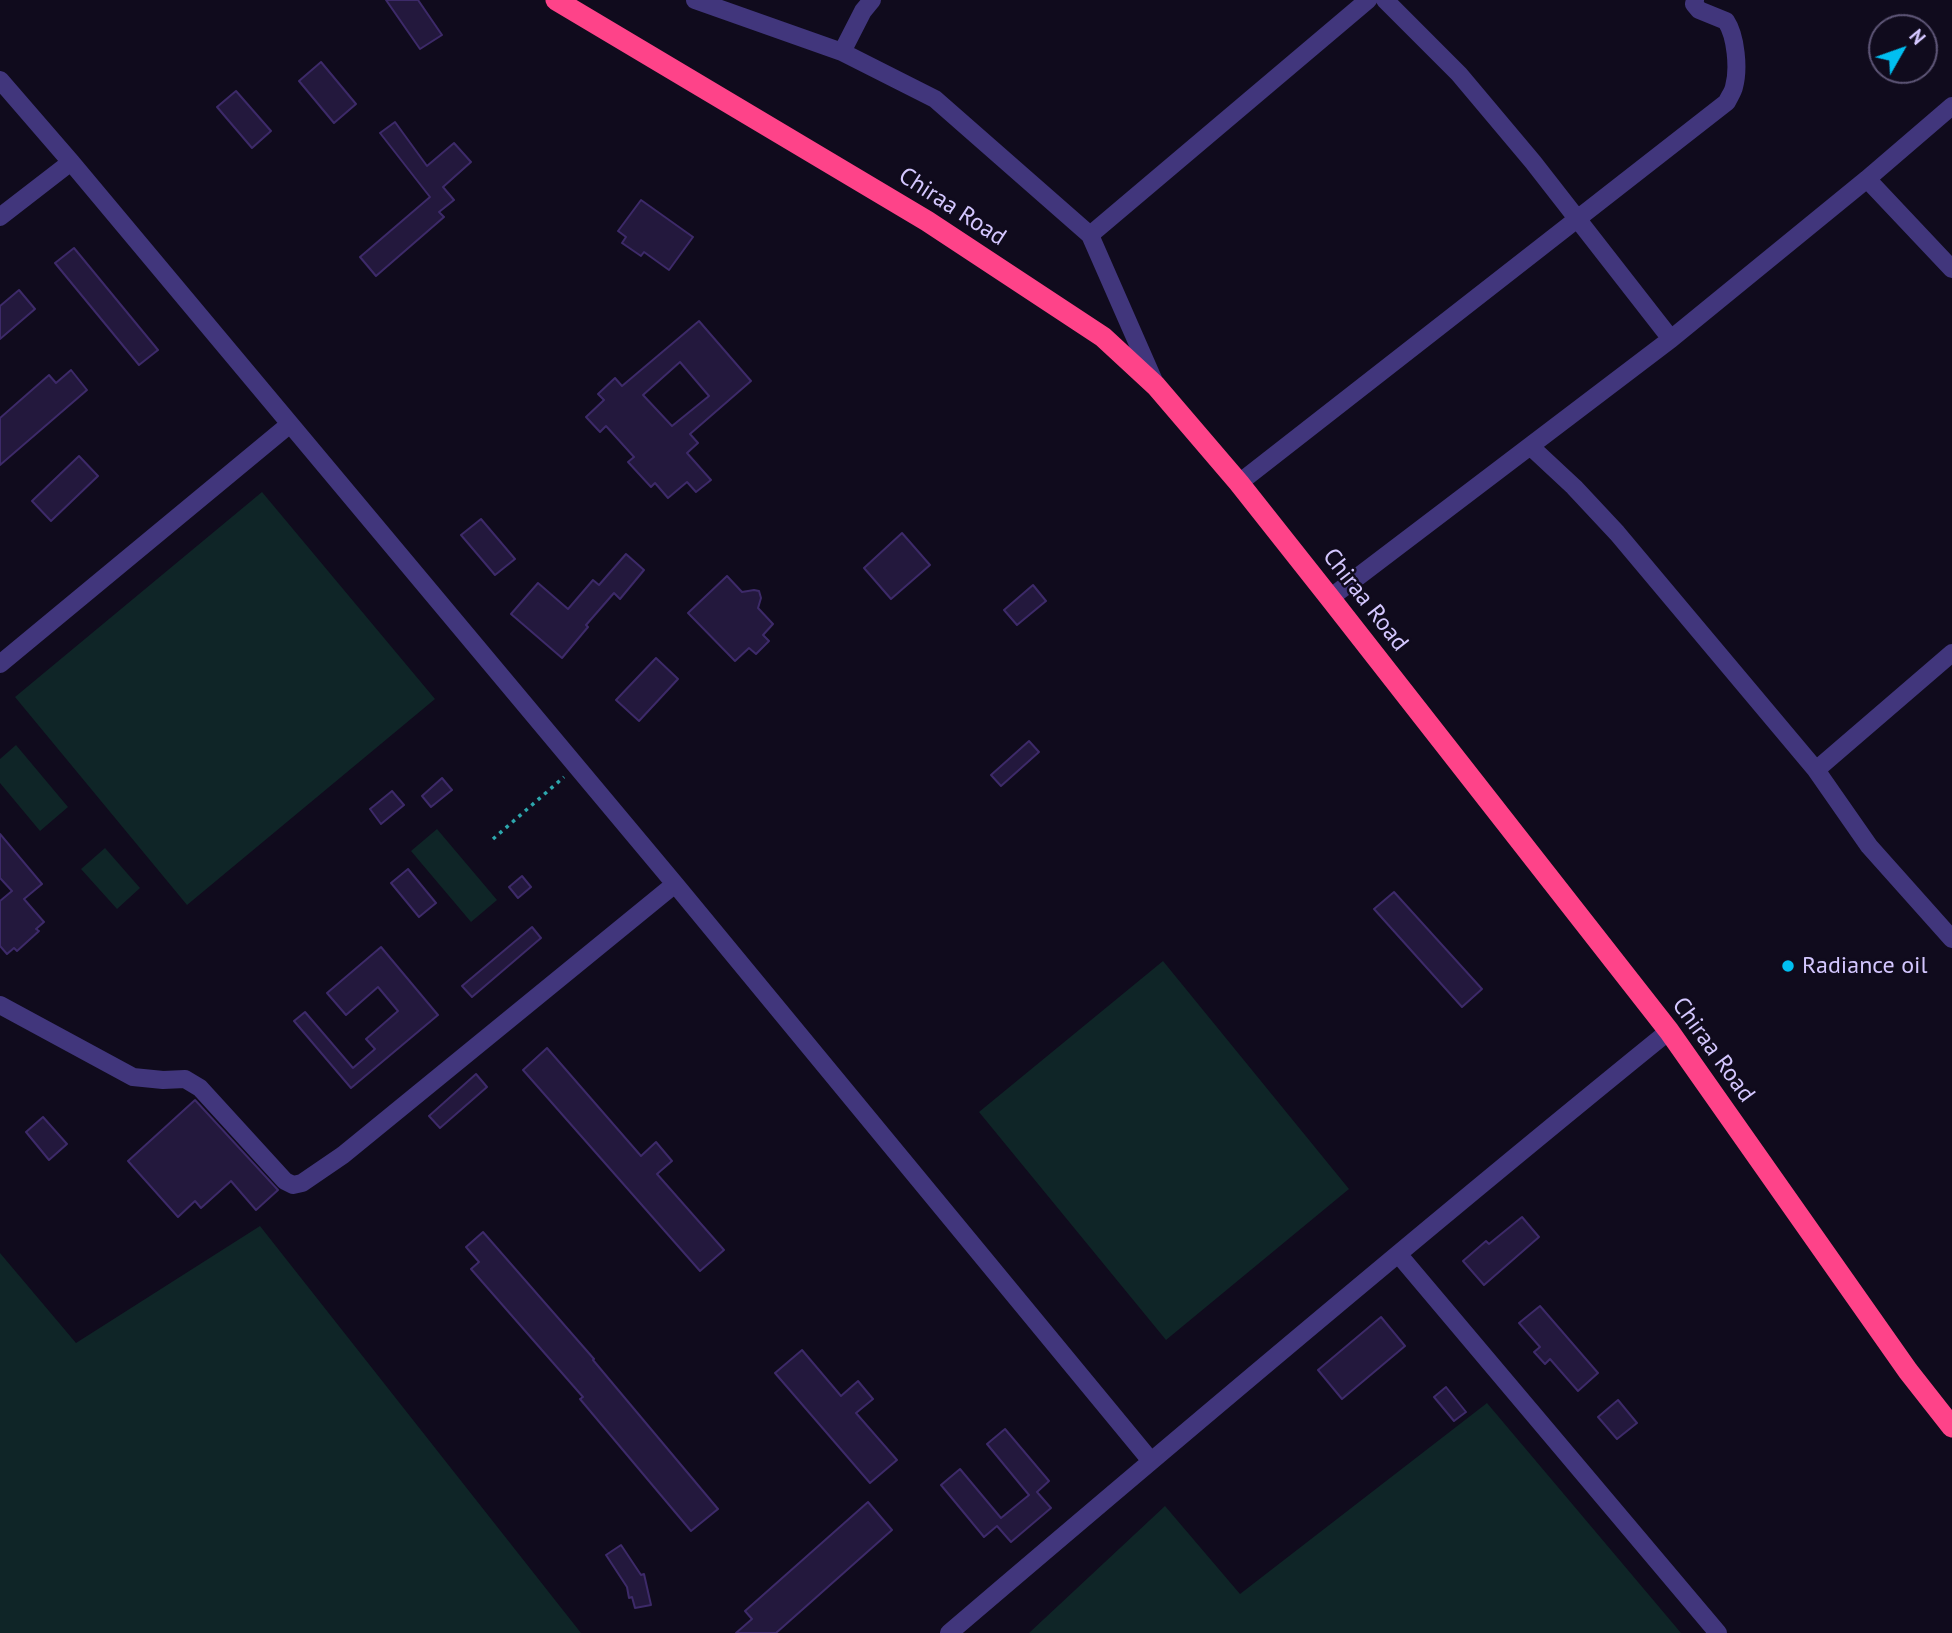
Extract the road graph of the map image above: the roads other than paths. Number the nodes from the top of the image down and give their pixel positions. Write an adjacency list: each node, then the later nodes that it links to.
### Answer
1 (556, 0): 17 (highway, Chiraa Road)
2 (695, 0): 7 (street)
3 (872, 0): 7 (street)
4 (1368, 0): 14 (street)
5 (1385, 0): 13 (street)
6 (1695, 0): 13 (street)
7 (842, 52): 14 (street)
8 (0, 80): 10 (street)
9 (1952, 106): 11 (street)
10 (71, 162): 12 (street); 18 (street)
11 (1867, 179): 15 (street); 16 (street)
12 (0, 217)
13 (1578, 220): 16 (street); 20 (street)
14 (1090, 236): 17 (street)
15 (1952, 269)
16 (1671, 339): 19 (street)
17 (1156, 386): 20 (highway, Chiraa Road)
18 (290, 424): 23 (street); 25 (street)
19 (1530, 446): 21 (street); 24 (street)
20 (1239, 483): 21 (highway, Chiraa Road)
21 (1330, 598): 28 (highway, Chiraa Road)
22 (1952, 653): 24 (street)
23 (0, 664)
24 (1816, 770): 26 (street)
25 (675, 884): 27 (street); 31 (street)
26 (1952, 939)
27 (0, 1005)
28 (1669, 1031): 29 (street); 30 (highway, Chiraa Road)
29 (1399, 1255): 31 (street); 33 (street)
30 (1952, 1427)
31 (1151, 1461): 32 (street)
32 (949, 1633)
33 (1718, 1633)

